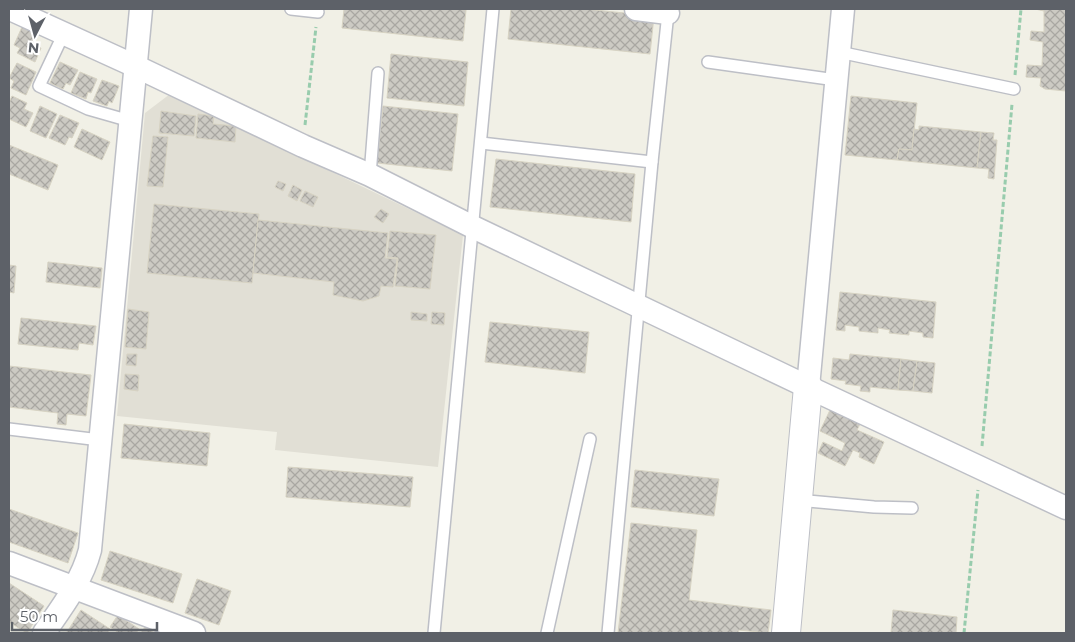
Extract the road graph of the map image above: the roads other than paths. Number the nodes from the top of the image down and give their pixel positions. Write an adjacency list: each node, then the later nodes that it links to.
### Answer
1 (10, 9): 9 (street)
2 (141, 9): 12 (street)
3 (292, 9): 7 (lane)
4 (493, 9): 17 (lane)
5 (636, 9): 8 (street)
6 (843, 9): 10 (street)
7 (318, 12)
8 (668, 13): 18 (lane)
9 (64, 33): 12 (street); 16 (lane)
10 (839, 52): 14 (street); 15 (lane)
11 (708, 62): 14 (lane)
12 (135, 66): 16 (street); 19 (street)
13 (378, 73): 19 (lane)
14 (836, 80): 22 (street)
15 (1014, 89)
16 (130, 121): 25 (street)
17 (481, 143): 18 (lane); 20 (lane)
18 (652, 162): 21 (lane)
19 (370, 175): 20 (street)
20 (473, 227): 21 (street); 33 (lane)
21 (639, 306): 22 (street); 35 (lane)
22 (808, 387): 26 (street); 28 (street)
23 (9, 429): 25 (lane)
24 (590, 439): 34 (lane)
25 (100, 440): 30 (street)
26 (797, 500): 27 (lane); 36 (street)
27 (912, 508)
28 (1066, 508)
29 (9, 563): 30 (street)
30 (74, 588): 31 (street); 32 (street)
31 (44, 633)
32 (194, 633)
33 (434, 633)
34 (547, 633)
35 (608, 633)
36 (786, 633)

